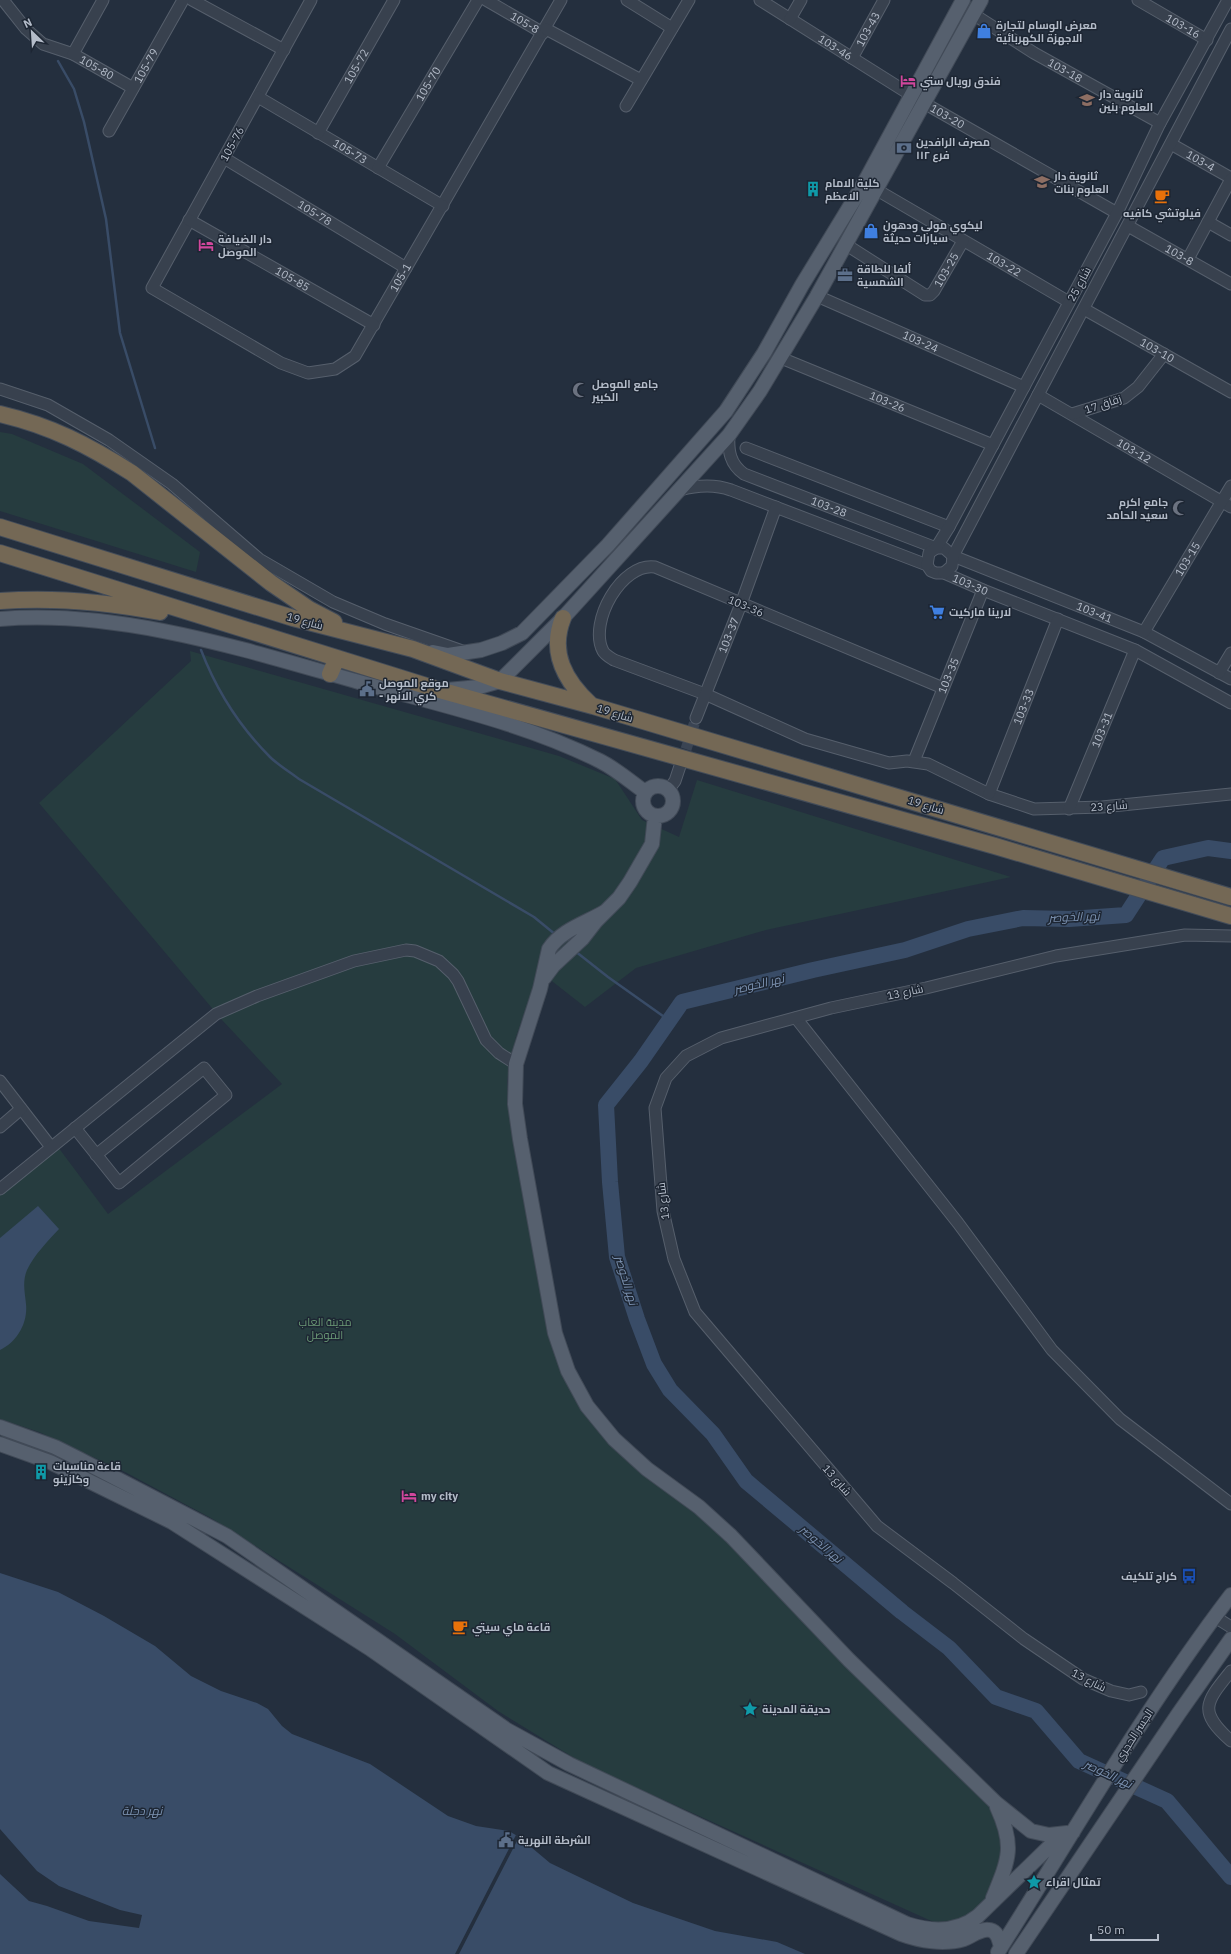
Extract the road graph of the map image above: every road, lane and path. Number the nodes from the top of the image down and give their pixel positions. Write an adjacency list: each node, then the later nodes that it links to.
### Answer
1 (3, 0): 27 (street)
2 (103, 0): 27 (street, 105-80)
3 (183, 0): 31 (street, 105-79)
4 (192, 0): 26 (street)
5 (311, 0): 26 (street, 105-76)
6 (394, 0): 38 (street, 105-72)
7 (478, 0): 41 (street, 105-70)
8 (486, 0): 23 (street, 105-8)
9 (561, 0): 23 (street, 105-1)
10 (627, 0): 21 (street)
11 (689, 0): 21 (street)
12 (760, 0): 20 (street, 103-46)
13 (801, 0): 20 (street)
14 (884, 0): 29 (street, 103-43)
15 (963, 0): 32 (main road)
16 (981, 0): 19 (main road)
17 (1138, 0): 24 (street, 103-16)
18 (1228, 0): 24 (street, شارع 25)
19 (973, 14): 34 (main road); 36 (street, 103-18)
20 (790, 19): 29 (street, 103-46)
21 (672, 28): 30 (street)
22 (1231, 29): 25 (street, شارع 25)
23 (545, 31): 30 (street, 105-8); 44 (street, 105-1)
24 (1207, 40): 36 (street, شارع 25)
25 (1221, 48): 28 (street); 39 (street, شارع 25)
26 (284, 50): 33 (street, 105-76)
27 (73, 54): 31 (street, 105-80)
28 (1231, 54)
29 (852, 58): 32 (street, 103-46)
30 (641, 80): 35 (street)
31 (133, 88): 37 (street, 105-79)
32 (911, 95): 90 (main road)
33 (258, 97): 38 (street, 105-73); 40 (street, 105-76)
34 (924, 103): 43 (main road); 45 (street, 103-20)
35 (626, 106)
36 (1160, 123): 45 (street, شارع 25)
37 (109, 131)
38 (318, 133): 41 (street, 105-73)
39 (1171, 144): 42 (street, 103-4); 48 (street, شارع 25)
40 (224, 158): 46 (street, 105-76); 53 (street, 105-78)
41 (378, 168): 44 (street, 105-73)
42 (1231, 178): 47 (street)
43 (877, 190): 50 (street, 103-22); 51 (main road)
44 (443, 206): 53 (street, 105-1)
45 (1117, 213): 57 (street, شارع 25)
46 (189, 220): 55 (street, 105-76); 59 (street, 105-85)
47 (1208, 222): 49 (street); 52 (street)
48 (1128, 226): 52 (street, 103-8); 58 (street, شارع 25)
49 (1231, 235)
50 (963, 241): 51 (street, 103-25); 57 (street, 103-22)
51 (845, 244): 56 (main road)
52 (1188, 259): 54 (street, 103-8)
53 (406, 268): 59 (street, 105-1)
54 (1231, 284)
55 (152, 288): 59 (street, 105-1)
56 (817, 296): 61 (main road); 62 (street, 103-24)
57 (1069, 302): 62 (street, شارع 25)
58 (1084, 309): 60 (street, 103-10); 65 (street, شارع 25)
59 (374, 325)
60 (1164, 354): 64 (street, 103-10); 67 (street, زقاق 17)
61 (781, 358): 68 (main road); 69 (street, 103-26)
62 (1024, 387): 69 (street, شارع 25)
63 (0, 389): 95 (street)
64 (1231, 392)
65 (1038, 395): 67 (street, 103-12); 79 (street, شارع 25)
66 (0, 414): 91 (highway)
67 (1072, 414): 73 (street, 103-12)
68 (729, 435): 72 (main road); 77 (street, 103-28)
69 (993, 445): 76 (street, شارع 25)
70 (746, 448): 76 (street)
71 (1231, 486): 73 (street, 103-15)
72 (680, 490): 74 (street, 103-30); 85 (main road)
73 (1227, 505): 89 (street, 103-15)
74 (776, 508): 80 (street, 103-30); 84 (street, 103-37)
75 (0, 527): 91 (highway, شارع 19)
76 (949, 527): 77 (street, شارع 25)
77 (936, 548): 79 (street, 103-28); 80 (street, شارع 25)
78 (0, 553): 88 (highway, شارع 19)
79 (953, 556): 81 (street, شارع 25); 89 (street, 103-41)
80 (927, 564): 81 (street, 103-30)
81 (944, 573): 82 (street, 103-30)
82 (983, 590): 87 (street, 103-30); 102 (street, 103-35)
83 (0, 601): 88 (highway)
84 (741, 604): 102 (street, 103-36); 104 (street, 103-37); 104 (street, 103-36)
85 (563, 618): 92 (main road); 106 (highway)
86 (0, 619): 99 (main road)
87 (1058, 619): 94 (street, 103-30); 112 (street, 103-33)
88 (228, 624): 97 (highway, شارع 19)
89 (1144, 632): 98 (street, 103-41)
90 (522, 634): 92 (main road); 95 (main road)
91 (376, 639): 93 (highway, شارع 19)
92 (534, 648): 101 (main road)
93 (413, 649): 95 (main road); 101 (highway, شارع 19)
94 (1135, 650): 105 (street, 103-30); 114 (street, 103-31)
95 (468, 653)
96 (1231, 653): 98 (street)
97 (336, 658): 99 (highway); 103 (highway, شارع 19)
98 (1219, 673): 100 (street, 103-41)
99 (330, 674): 111 (main road)
100 (1231, 679)
101 (500, 681): 103 (main road); 106 (highway, شارع 19)
102 (943, 688): 108 (street, 103-35)
103 (436, 689): 118 (highway, شارع 19)
104 (705, 694): 107 (street, 103-37); 108 (street)
105 (1231, 703)
106 (593, 706): 116 (highway, شارع 19)
107 (696, 718)
108 (914, 761): 112 (street, شارع 23)
109 (680, 766): 110 (street)
110 (668, 790): 111 (main road); 115 (main road)
111 (645, 792): 115 (main road)
112 (989, 794): 114 (street, شارع 23)
113 (1231, 794): 114 (street, شارع 23)
114 (1069, 809)
115 (655, 816): 117 (main road)
116 (1231, 897)
117 (606, 911): 120 (main road); 120 (main road)
118 (1231, 916)
119 (1231, 936): 121 (street, شارع 13)
120 (542, 982): 122 (main road)
121 (796, 1018): 132 (street); 140 (street, شارع 13)
122 (516, 1064): 126 (street); 142 (main road)
123 (0, 1081): 124 (street)
124 (21, 1109): 125 (street); 127 (street)
125 (0, 1127)
126 (75, 1128): 127 (street); 128 (street)
127 (51, 1147): 129 (street)
128 (96, 1155): 128 (street)
129 (0, 1188)
130 (0, 1427): 133 (main road)
131 (0, 1444): 134 (main road)
132 (1231, 1504)
133 (275, 1569): 134 (main road); 144 (main road)
134 (268, 1582): 145 (main road)
135 (1231, 1595): 136 (main road, الجسر الحجري)
136 (1223, 1612): 137 (street); 143 (main road, الجسر الحجري)
137 (1231, 1627)
138 (1231, 1639): 148 (main road)
139 (1231, 1671): 141 (street)
140 (1141, 1692)
141 (1231, 1741)
142 (996, 1803): 143 (main road); 146 (main road)
143 (1073, 1832): 146 (main road); 147 (main road, الجسر الحجري)
144 (785, 1865): 145 (main road); 146 (main road)
145 (780, 1878): 147 (main road)
146 (991, 1903)
147 (999, 1950)
148 (1016, 1954)

